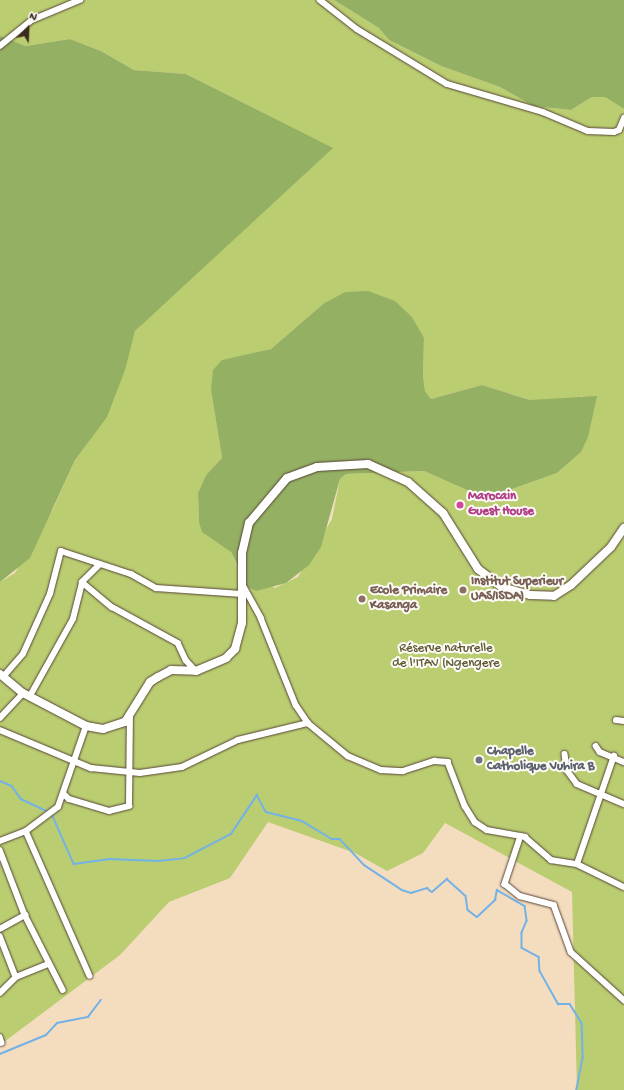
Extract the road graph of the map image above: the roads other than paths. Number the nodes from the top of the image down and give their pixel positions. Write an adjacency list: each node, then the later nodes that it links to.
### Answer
1 (80, 0): 3 (street)
2 (320, 0): 4 (street)
3 (0, 46)
4 (624, 118)
5 (624, 528): 8 (street)
6 (100, 564): 7 (street); 9 (street); 11 (street)
7 (82, 582): 10 (street); 12 (street)
8 (242, 584): 9 (street); 17 (street)
9 (242, 594): 10 (street)
10 (196, 671): 13 (street)
11 (2, 675): 12 (street)
12 (26, 695): 14 (street); 18 (street)
13 (130, 712): 18 (street); 25 (street)
14 (0, 718)
15 (616, 720): 16 (street)
16 (624, 721)
17 (308, 723): 25 (street); 30 (street)
18 (86, 726): 23 (street)
19 (0, 730): 23 (street)
20 (596, 746): 22 (street)
21 (565, 754): 27 (street)
22 (614, 756): 24 (street); 27 (street)
23 (74, 760): 25 (street); 26 (street)
24 (624, 762)
25 (128, 772): 26 (street)
26 (64, 794): 29 (street)
27 (598, 795): 28 (street); 33 (street)
28 (624, 804)
29 (26, 831): 31 (street); 40 (street)
30 (521, 836): 33 (street); 43 (street)
31 (0, 841)
32 (0, 850): 35 (street)
33 (577, 864): 34 (street)
34 (624, 887)
35 (25, 915): 36 (street); 38 (street)
36 (0, 929)
37 (0, 936): 39 (street)
38 (50, 964): 39 (street); 41 (street)
39 (16, 976): 42 (street)
40 (90, 976)
41 (63, 990)
42 (0, 993)
43 (624, 1000)

